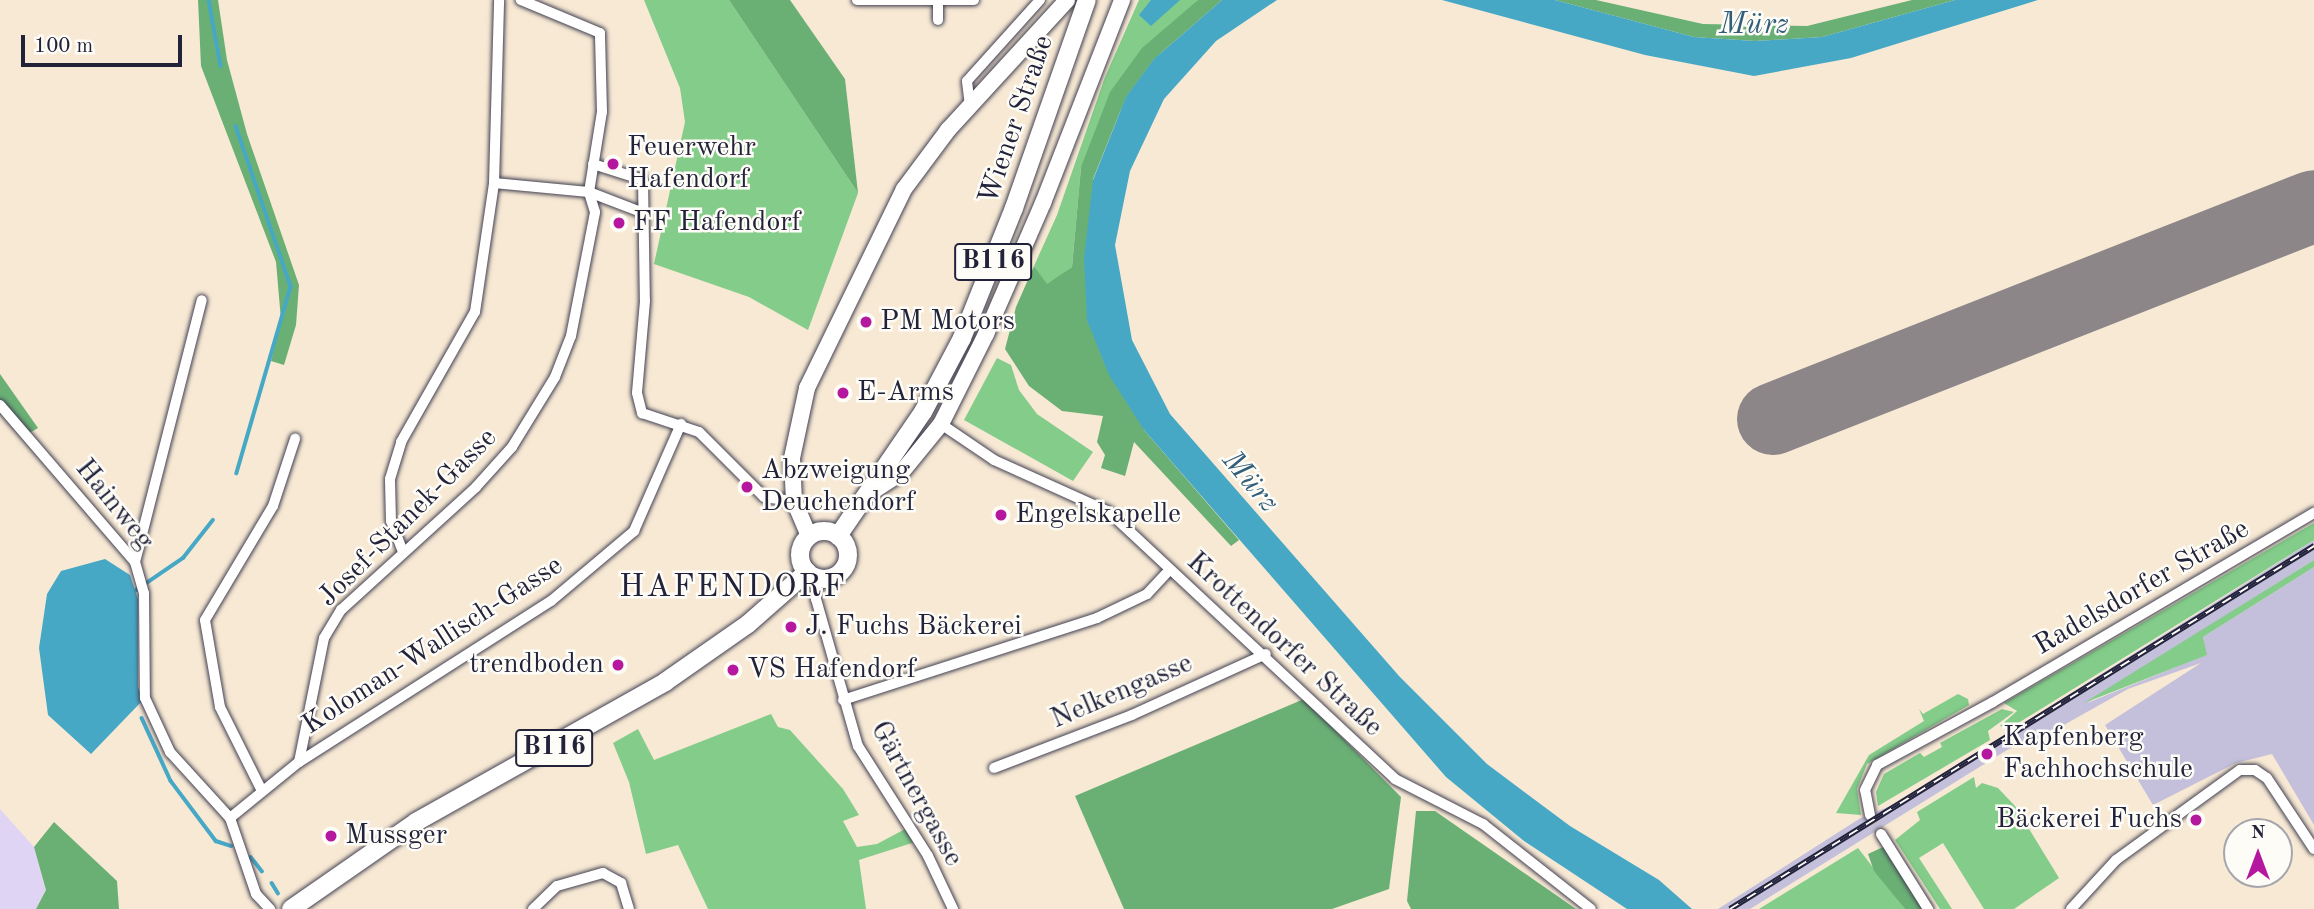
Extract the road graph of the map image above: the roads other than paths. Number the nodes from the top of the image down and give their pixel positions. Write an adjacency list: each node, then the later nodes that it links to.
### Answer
1 (499, 0): 13 (street)
2 (521, 0): 12 (street, Josef-Stanek-Gasse)
3 (858, 0): 8 (street)
4 (974, 0): 8 (street)
5 (1040, 0): 11 (street)
6 (1067, 0): 11 (main road)
7 (1122, 0): 19 (main road)
8 (938, 2): 10 (street)
9 (1084, 7): 21 (main road, Wiener Straße / B116)
10 (939, 19)
11 (970, 106): 22 (main road)
12 (593, 164): 14 (street, Josef-Stanek-Gasse); 15 (street)
13 (494, 183): 14 (street); 26 (street)
14 (589, 192): 15 (street); 26 (street, Josef-Stanek-Gasse)
15 (641, 212): 18 (street)
16 (202, 300): 27 (street)
17 (0, 405): 27 (street, Hainweg)
18 (681, 424): 22 (street); 32 (street, Koloman-Wallisch-Gasse)
19 (940, 424): 21 (main road); 28 (street, Krottendorfer Straße)
20 (295, 439): 34 (street)
21 (870, 494): 25 (main road, Wiener Straße / B116)
22 (794, 498): 24 (main road)
23 (2314, 513): 35 (street, Radelsdorfer Straße)
24 (809, 536): 25 (main road); 29 (main road)
25 (838, 536): 29 (main road, B116)
26 (403, 552): 32 (street, Josef-Stanek-Gasse)
27 (135, 562): 36 (street, Hainweg)
28 (1169, 570): 30 (street, Krottendorfer Straße); 31 (street)
29 (812, 575): 31 (street, Gärtnergasse); 40 (main road, B116)
30 (1266, 654): 33 (street, Nelkengasse); 44 (street, Krottendorfer Straße)
31 (843, 700): 43 (street, Gärtnergasse)
32 (299, 762): 34 (street, Koloman-Wallisch-Gasse)
33 (994, 768)
34 (261, 789): 36 (street, Koloman-Wallisch-Gasse)
35 (1871, 815)
36 (230, 818): 39 (street, Hainweg)
37 (1881, 834): 45 (street)
38 (2314, 849): 46 (street)
39 (270, 909)
40 (292, 909)
41 (533, 909): 42 (street)
42 (629, 909)
43 (953, 909)
44 (1591, 909)
45 (1928, 909)
46 (2071, 909)

